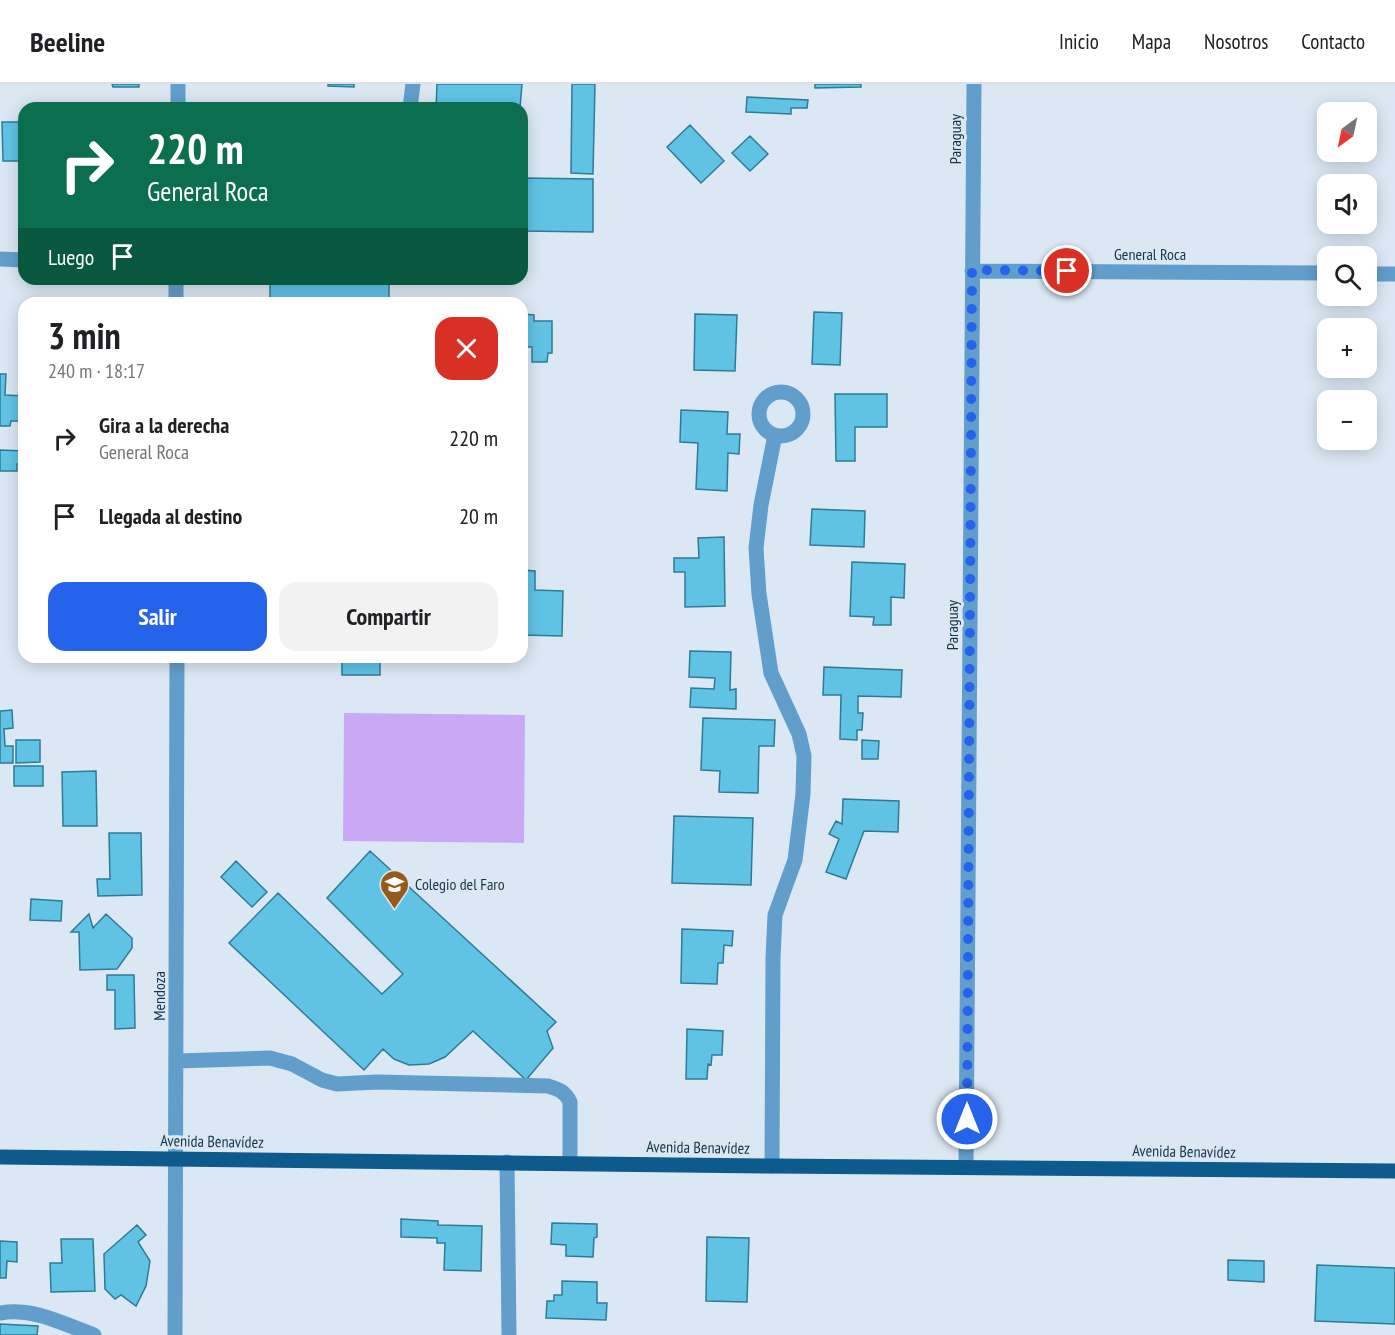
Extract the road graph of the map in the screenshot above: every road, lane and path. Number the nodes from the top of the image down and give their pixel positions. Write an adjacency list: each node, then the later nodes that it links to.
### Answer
1 (178, 84): 4 (street)
2 (413, 84): 5 (street)
3 (974, 84): 8 (street, Paraguay)
4 (178, 102)
5 (412, 102)
6 (0, 259): 7 (street)
7 (18, 260)
8 (972, 270): 9 (street, General Roca); 20 (street, Paraguay)
9 (1317, 273)
10 (1377, 274): 11 (street)
11 (1395, 274)
12 (775, 435): 19 (street)
13 (177, 663): 14 (street, Mendoza)
14 (177, 1061): 16 (street, Mendoza); 18 (street)
15 (0, 1157): 16 (main road, Avenida Benavídez)
16 (177, 1159): 17 (main road, Avenida Benavídez); 24 (street, Mendoza)
17 (507, 1162): 18 (main road, Avenida Benavídez); 25 (street)
18 (570, 1163): 19 (main road, Avenida Benavídez)
19 (772, 1166): 20 (main road, Avenida Benavídez)
20 (966, 1167): 21 (main road, Avenida Benavídez)
21 (1395, 1171)
22 (0, 1312): 23 (street)
23 (93, 1335)
24 (175, 1335)
25 (509, 1335)

